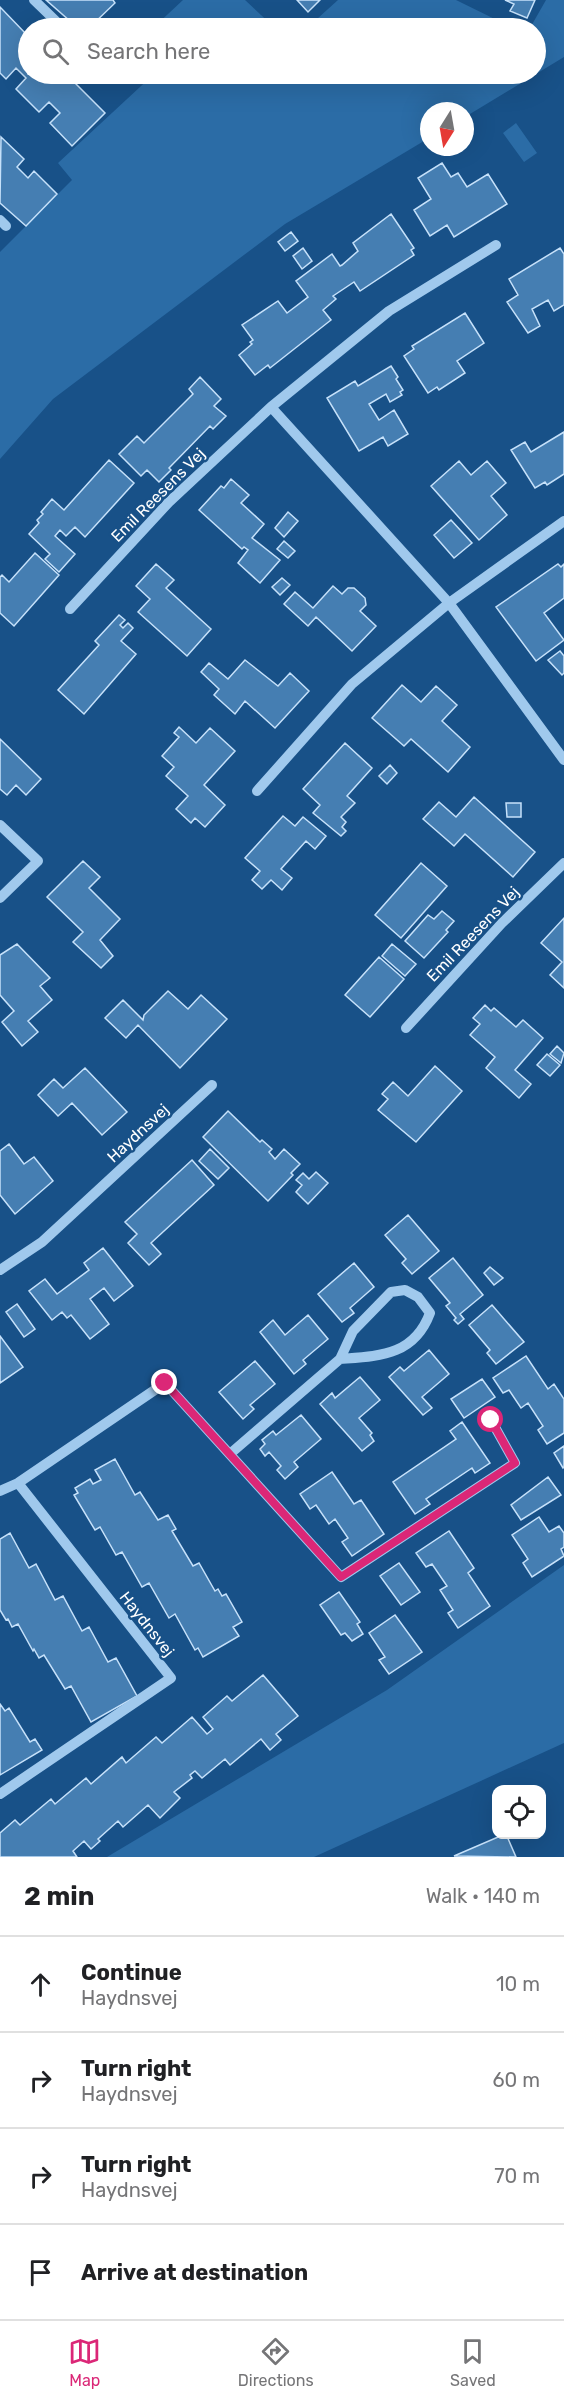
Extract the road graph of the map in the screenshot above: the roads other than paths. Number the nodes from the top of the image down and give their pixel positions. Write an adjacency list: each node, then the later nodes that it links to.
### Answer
1 (34, 0): 2 (street)
2 (53, 18)
3 (496, 245): 4 (street, Emil Reesens Vej)
4 (271, 407): 6 (street); 7 (street, Emil Reesens Vej)
5 (564, 521): 6 (street)
6 (449, 603): 8 (street); 9 (street)
7 (70, 609)
8 (564, 760)
9 (257, 791)
10 (0, 825): 12 (street)
11 (564, 863): 13 (street, Emil Reesens Vej)
12 (0, 898)
13 (406, 1028)
14 (213, 1086): 15 (street, Haydnsvej)
15 (0, 1270)
16 (340, 1359): 16 (street); 18 (street)
17 (491, 1420): 18 (street)
18 (231, 1453): 19 (street)
19 (18, 1484): 20 (street); 21 (street, Haydnsvej)
20 (0, 1491)
21 (0, 1794)

